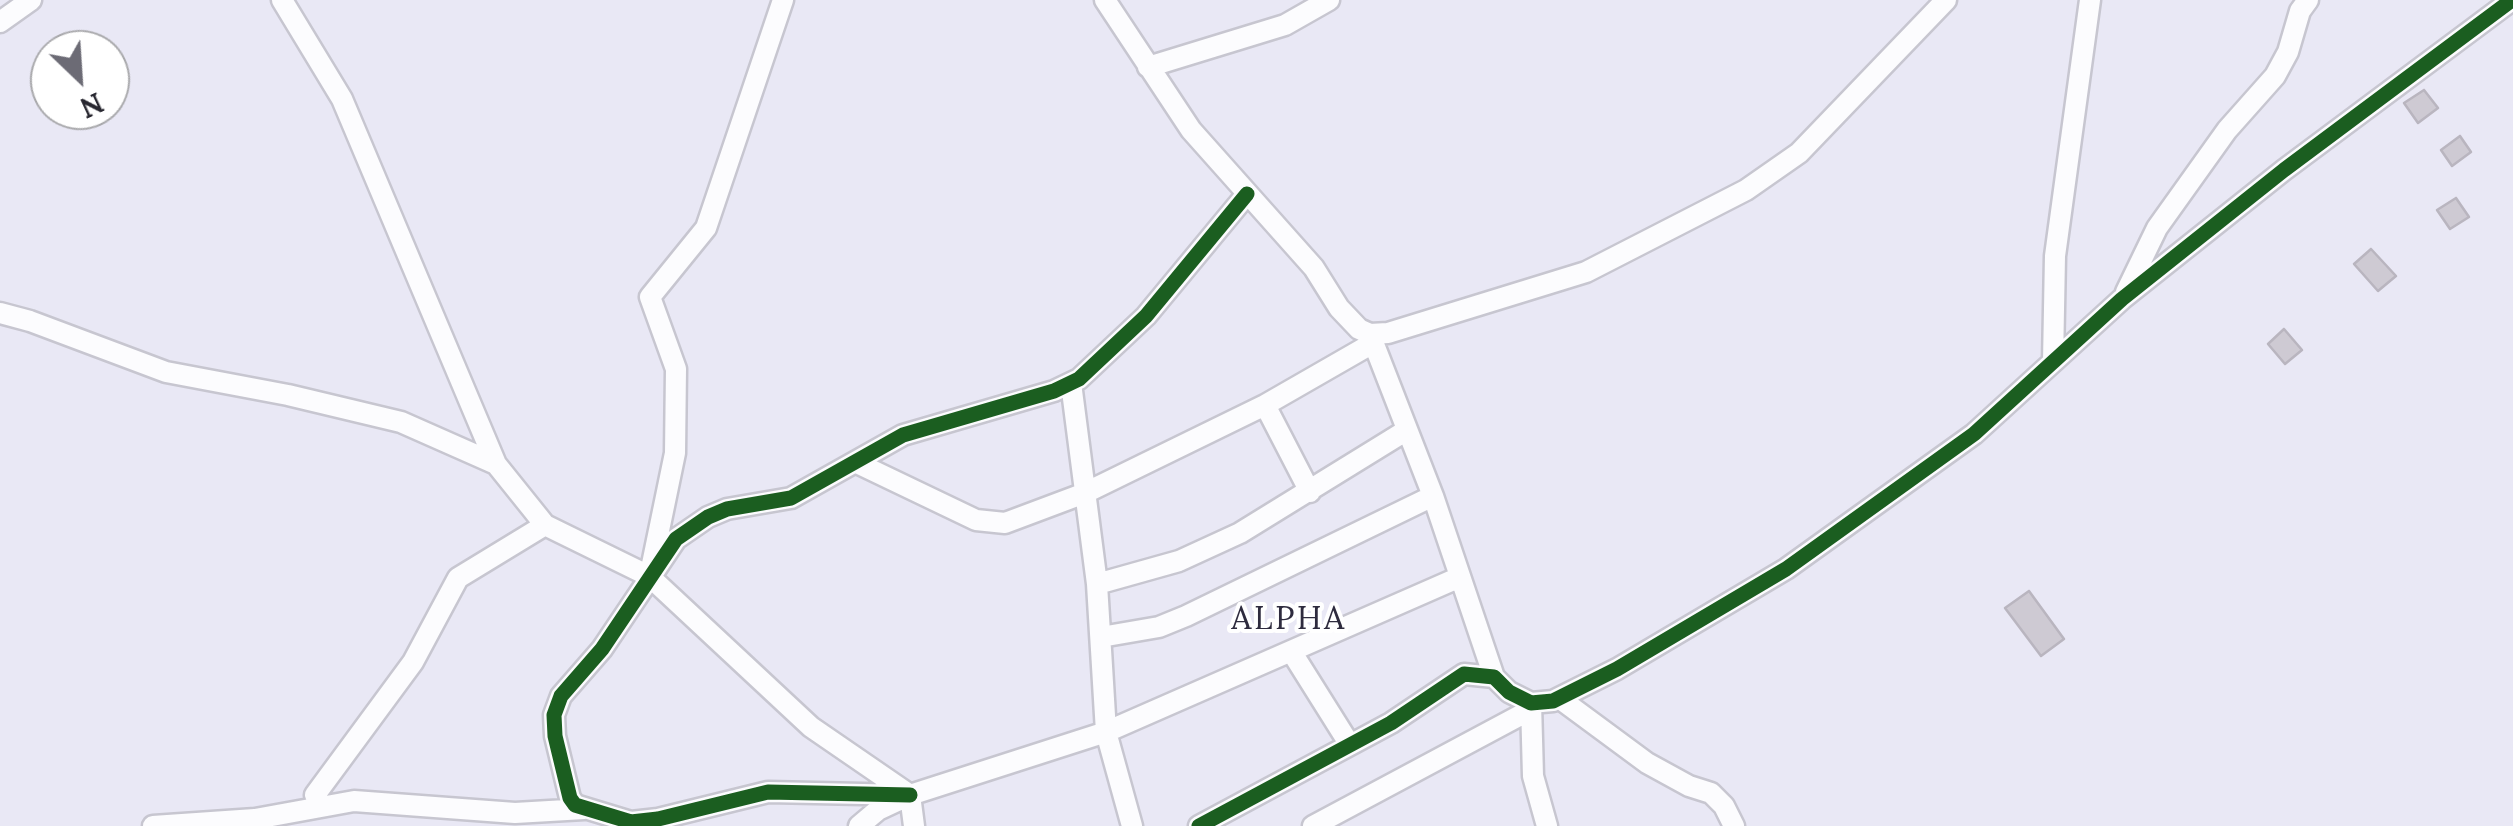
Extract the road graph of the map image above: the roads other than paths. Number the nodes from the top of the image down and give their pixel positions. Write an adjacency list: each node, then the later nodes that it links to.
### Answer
1 (32, 0): 10 (street)
2 (282, 0): 21 (street)
3 (783, 0): 26 (street)
4 (1329, 0): 11 (street)
5 (1946, 0): 15 (street)
6 (2090, 0): 16 (street)
7 (2308, 0): 13 (street)
8 (2512, 0): 13 (street)
9 (1108, 2): 11 (street)
10 (0, 22)
11 (1148, 67): 12 (street)
12 (1247, 194): 15 (street); 17 (street)
13 (2122, 299): 16 (street)
14 (0, 313): 21 (street)
15 (1371, 338): 18 (street); 19 (street)
16 (2053, 362): 32 (street)
17 (1071, 383): 20 (street); 22 (street)
18 (1264, 405): 22 (street); 23 (street)
19 (1407, 430): 23 (street); 24 (street)
20 (857, 463): 22 (street); 26 (street)
21 (496, 464): 25 (street)
22 (1086, 492): 28 (street)
23 (1310, 492): 28 (street)
24 (1432, 496): 27 (street); 29 (street)
25 (545, 525): 26 (street); 36 (street)
26 (649, 576): 37 (street); 38 (street)
27 (1460, 577): 30 (street); 31 (street)
28 (1097, 584): 29 (street)
29 (1101, 637): 34 (street)
30 (1291, 651): 34 (street); 35 (street)
31 (1494, 677): 33 (street); 35 (street)
32 (1559, 698): 33 (street); 46 (street)
33 (1532, 706): 44 (street); 45 (street)
34 (1106, 732): 37 (street); 42 (street)
35 (1350, 744): 43 (street)
36 (315, 795)
37 (910, 795): 38 (street); 40 (street); 41 (street)
38 (584, 809): 39 (street)
39 (153, 826)
40 (859, 826)
41 (914, 826)
42 (1132, 826)
43 (1198, 826)
44 (1313, 826)
45 (1548, 826)
46 (1734, 826)

